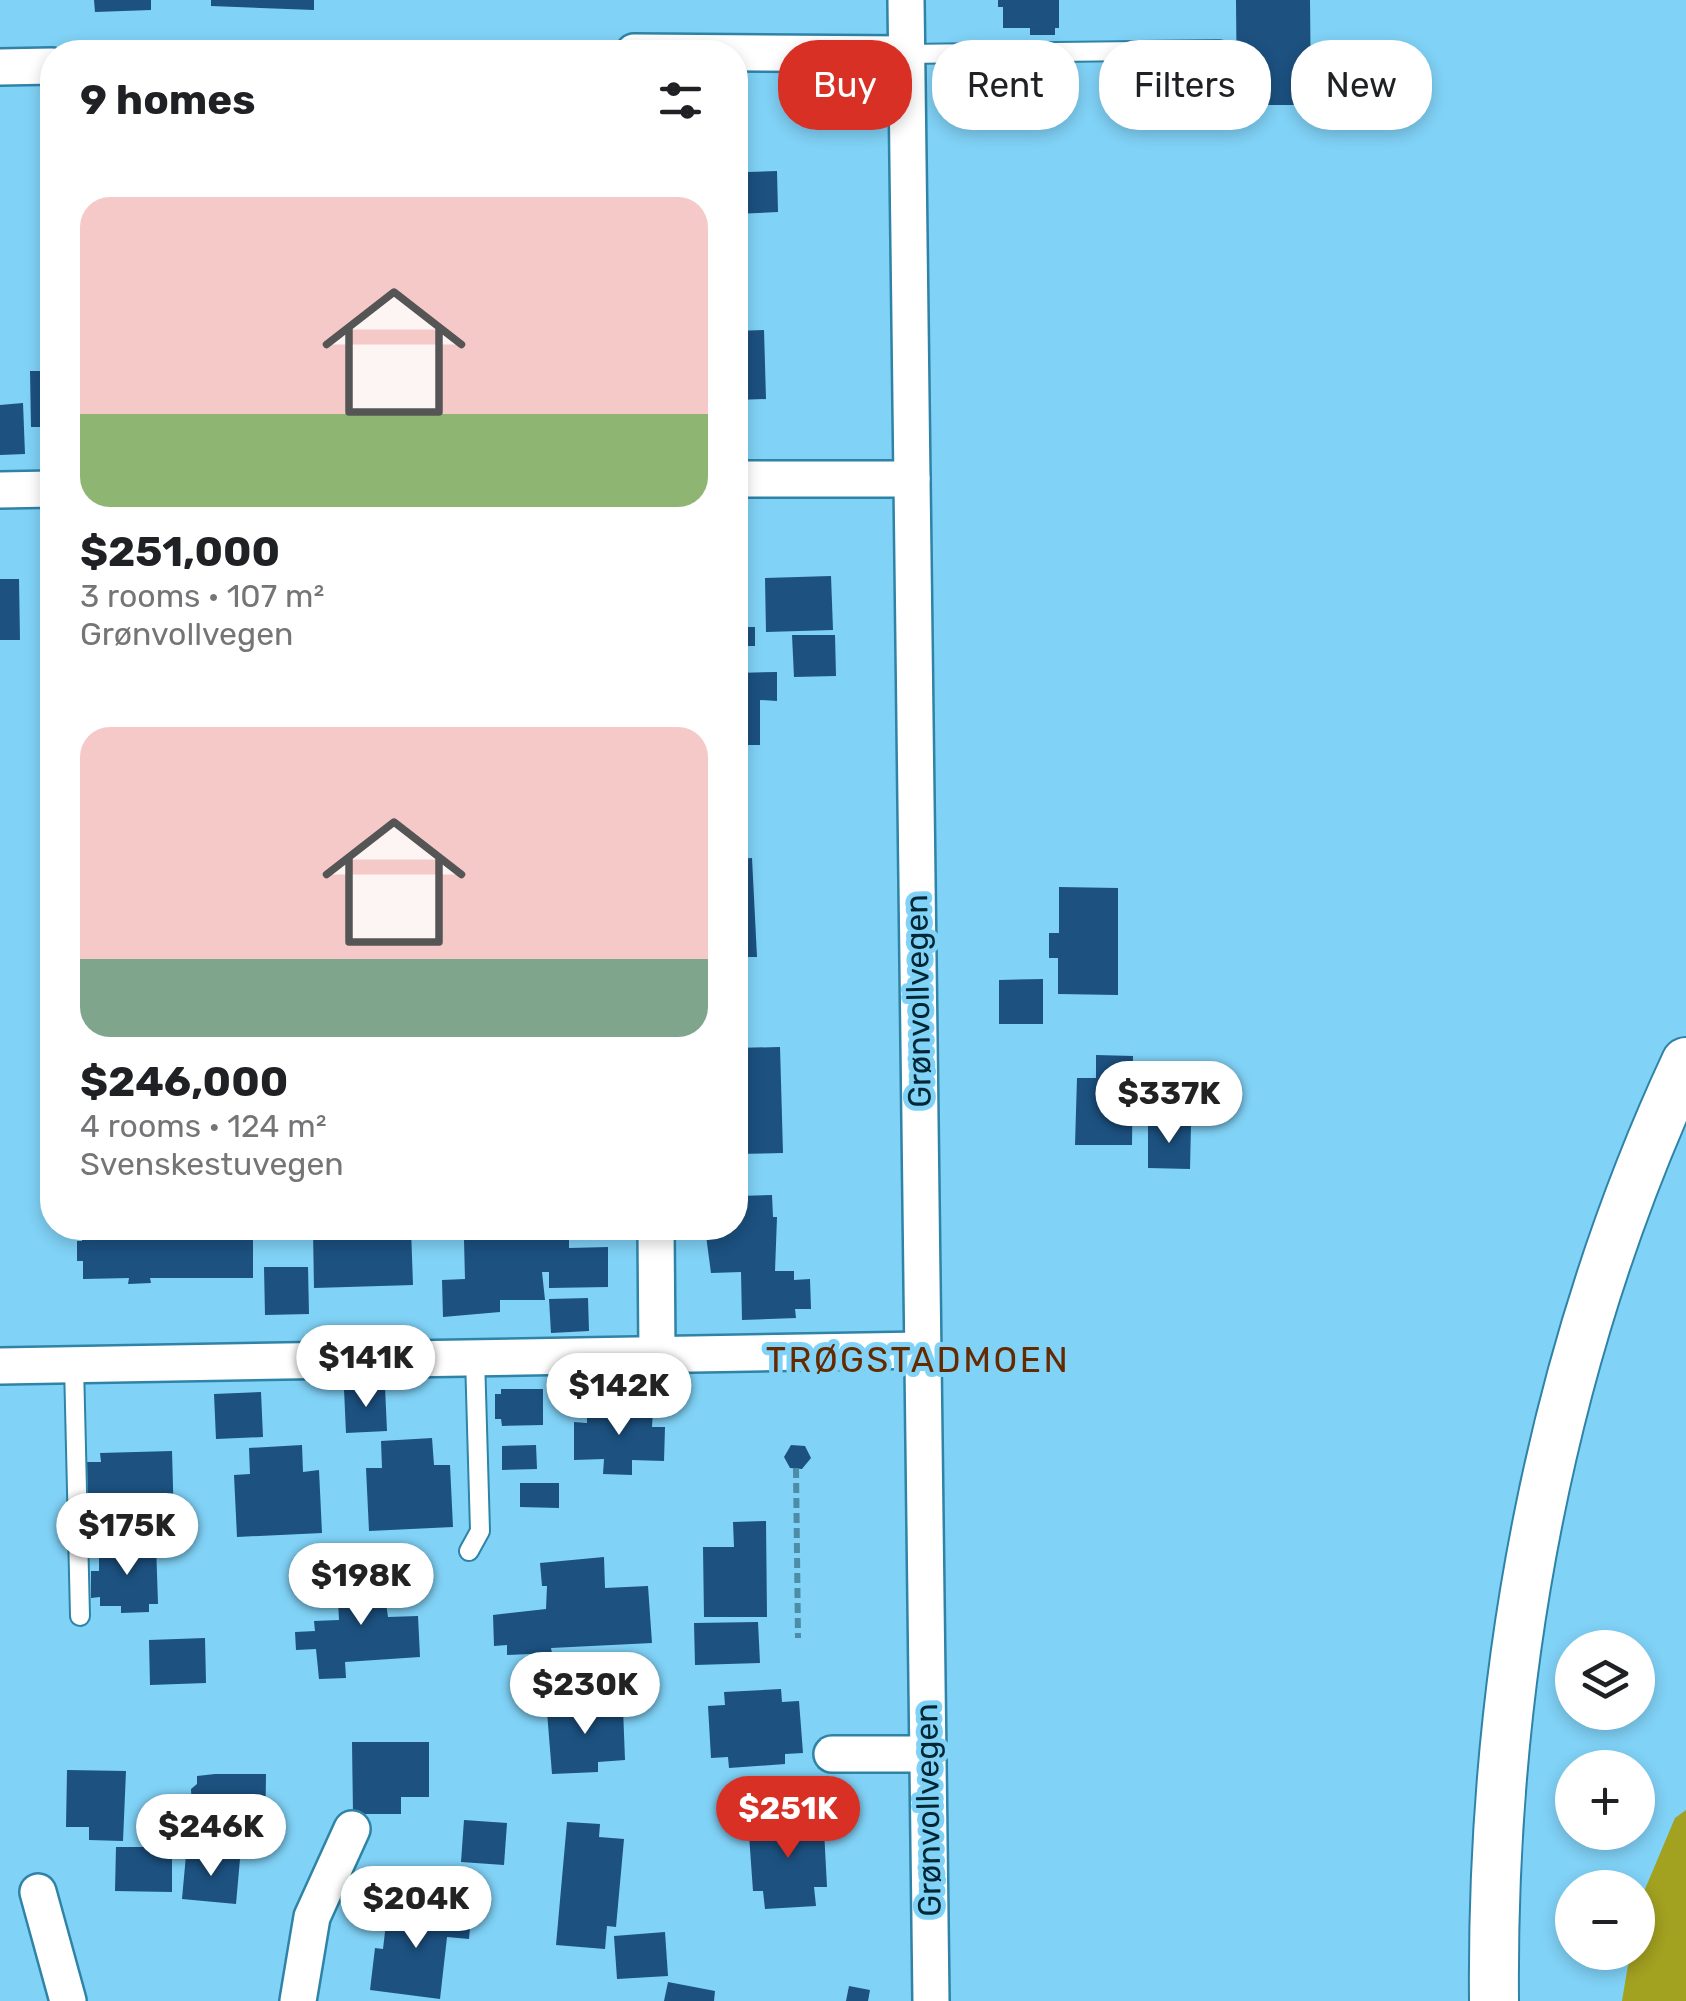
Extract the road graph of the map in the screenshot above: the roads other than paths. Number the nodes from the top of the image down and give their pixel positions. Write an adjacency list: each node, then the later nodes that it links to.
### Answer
1 (906, 0): 2 (street, Grønvollvegen)
2 (906, 40)
3 (1099, 52): 6 (lane)
4 (748, 53): 5 (street)
5 (778, 53)
6 (912, 54)
7 (40, 66): 8 (street)
8 (0, 67)
9 (907, 130): 10 (street, Grønvollvegen)
10 (912, 479): 11 (street); 16 (street, Grønvollvegen)
11 (748, 480)
12 (40, 489): 13 (street)
13 (0, 490)
14 (1686, 1062): 30 (main road)
15 (656, 1240): 17 (street)
16 (922, 1350): 17 (street); 24 (street, Grønvollvegen)
17 (657, 1354): 18 (street)
18 (476, 1357): 19 (street); 21 (lane)
19 (74, 1365): 20 (street); 22 (lane)
20 (0, 1366)
21 (469, 1551)
22 (80, 1616)
23 (832, 1754): 24 (street)
24 (927, 1754): 29 (street, Grønvollvegen)
25 (352, 1829): 28 (street)
26 (38, 1892): 27 (street)
27 (68, 2001)
28 (298, 2001)
29 (931, 2001)
30 (1494, 2001)

